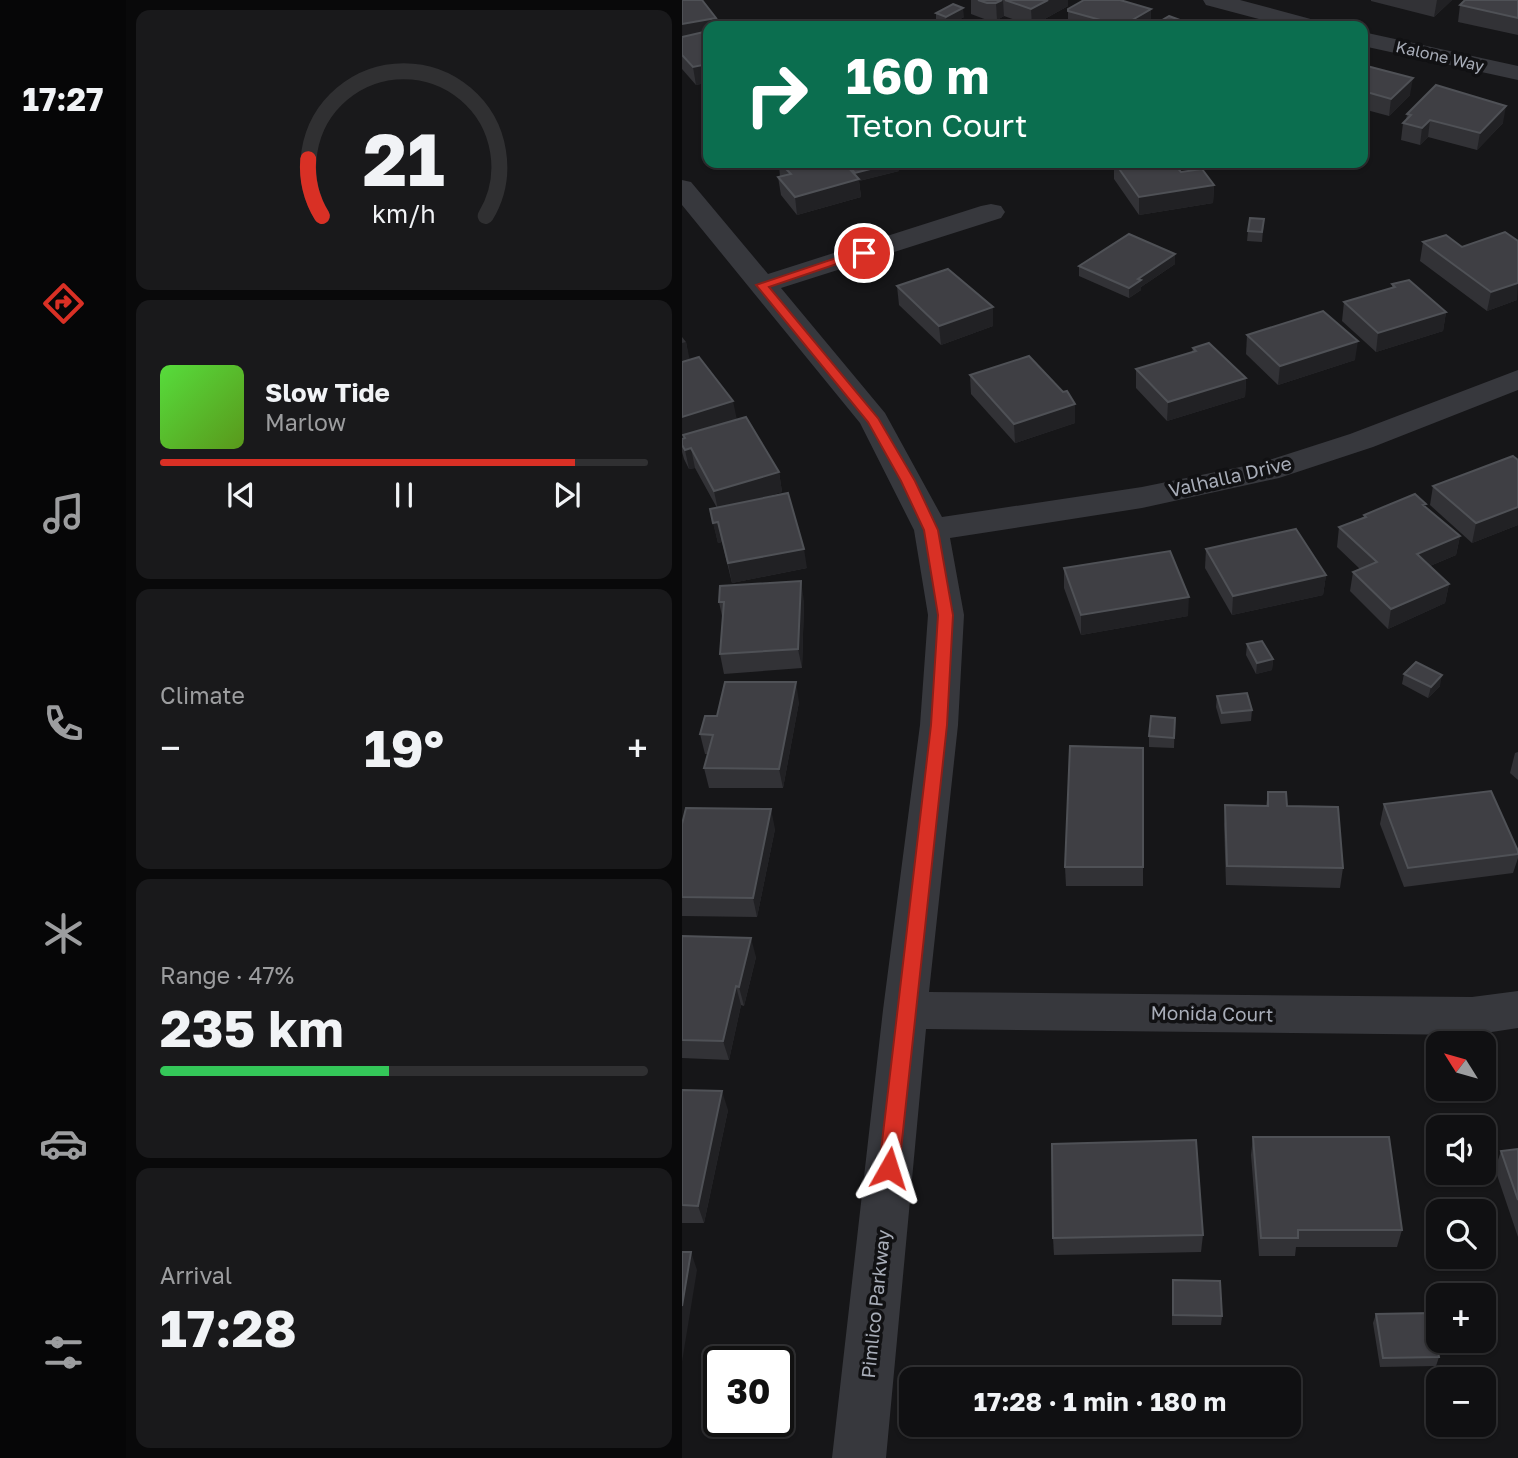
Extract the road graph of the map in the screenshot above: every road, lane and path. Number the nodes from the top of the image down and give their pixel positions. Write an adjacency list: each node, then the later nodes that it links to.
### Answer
1 (1214, 0): 2 (street)
2 (1292, 21)
3 (1368, 40): 4 (street, Kalone Way)
4 (1517, 73)
5 (682, 188): 7 (street, Pimlico Parkway)
6 (991, 212): 7 (street)
7 (762, 285): 9 (street, Pimlico Parkway)
8 (1517, 379): 9 (street, Valhalla Drive)
9 (931, 530): 11 (street, Pimlico Parkway)
10 (1517, 1009): 11 (street, Monida Court)
11 (905, 1010): 12 (street, Pimlico Parkway)
12 (859, 1458)

